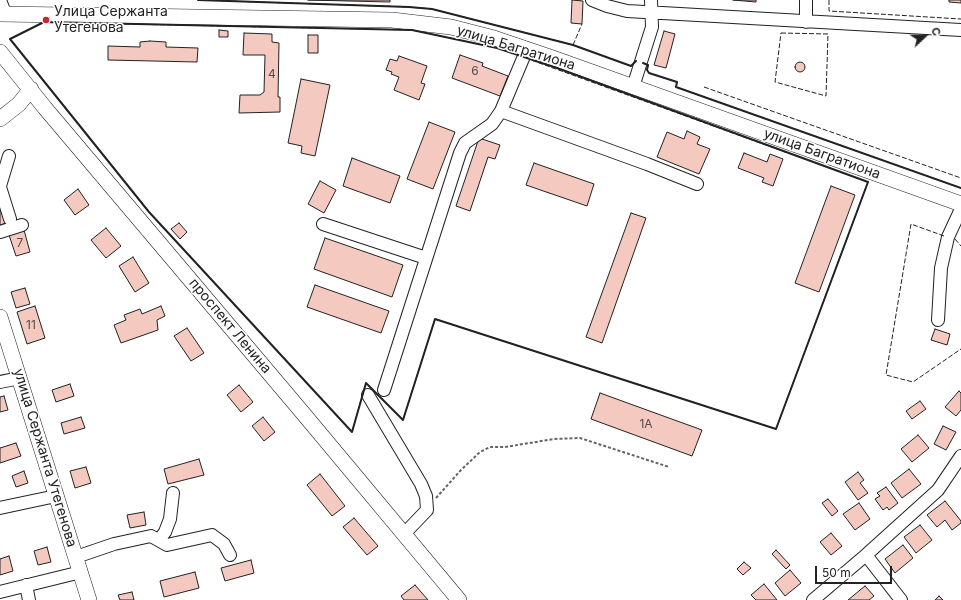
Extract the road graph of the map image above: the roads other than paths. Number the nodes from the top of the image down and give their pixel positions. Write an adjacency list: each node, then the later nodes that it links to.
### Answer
1 (592, 0): 5 (street)
2 (651, 0): 5 (street)
3 (806, 0): 6 (street)
4 (2, 9): 8 (main road, улица Багратиона)
5 (651, 13): 6 (street); 10 (street)
6 (806, 22): 7 (street)
7 (961, 30)
8 (527, 49): 10 (main road, улица Багратиона); 12 (street)
9 (0, 52): 11 (main road, проспект Ленина)
10 (633, 86): 17 (main road, улица Багратиона)
11 (31, 89): 13 (main road); 34 (main road, проспект Ленина)
12 (501, 111): 15 (street); 23 (street)
13 (0, 119)
14 (9, 156): 16 (street)
15 (697, 184)
16 (0, 187): 19 (street)
17 (961, 204)
18 (961, 209): 25 (street)
19 (10, 219)
20 (323, 224): 23 (street)
21 (22, 226): 22 (street)
22 (0, 232)
23 (426, 258): 28 (street)
24 (0, 317): 26 (main road, улица Сержанта Утегенова)
25 (938, 320)
26 (20, 378): 27 (street); 32 (main road, улица Сержанта Утегенова)
27 (0, 382)
28 (384, 390)
29 (368, 395): 34 (street)
30 (961, 456): 37 (street)
31 (173, 493): 35 (street)
32 (56, 496): 33 (street); 38 (main road, улица Сержанта Утегенова)
33 (0, 508)
34 (404, 534): 44 (main road, проспект Ленина)
35 (159, 540): 36 (street); 38 (street)
36 (230, 555)
37 (866, 555): 45 (street); 46 (street)
38 (76, 557): 39 (main road, улица Сержанта Утегенова)
39 (81, 572): 40 (street); 43 (main road, улица Сержанта Утегенова)
40 (26, 586): 41 (street); 42 (street)
41 (0, 592)
42 (29, 600)
43 (89, 600)
44 (459, 600)
45 (813, 600)
46 (901, 600)

